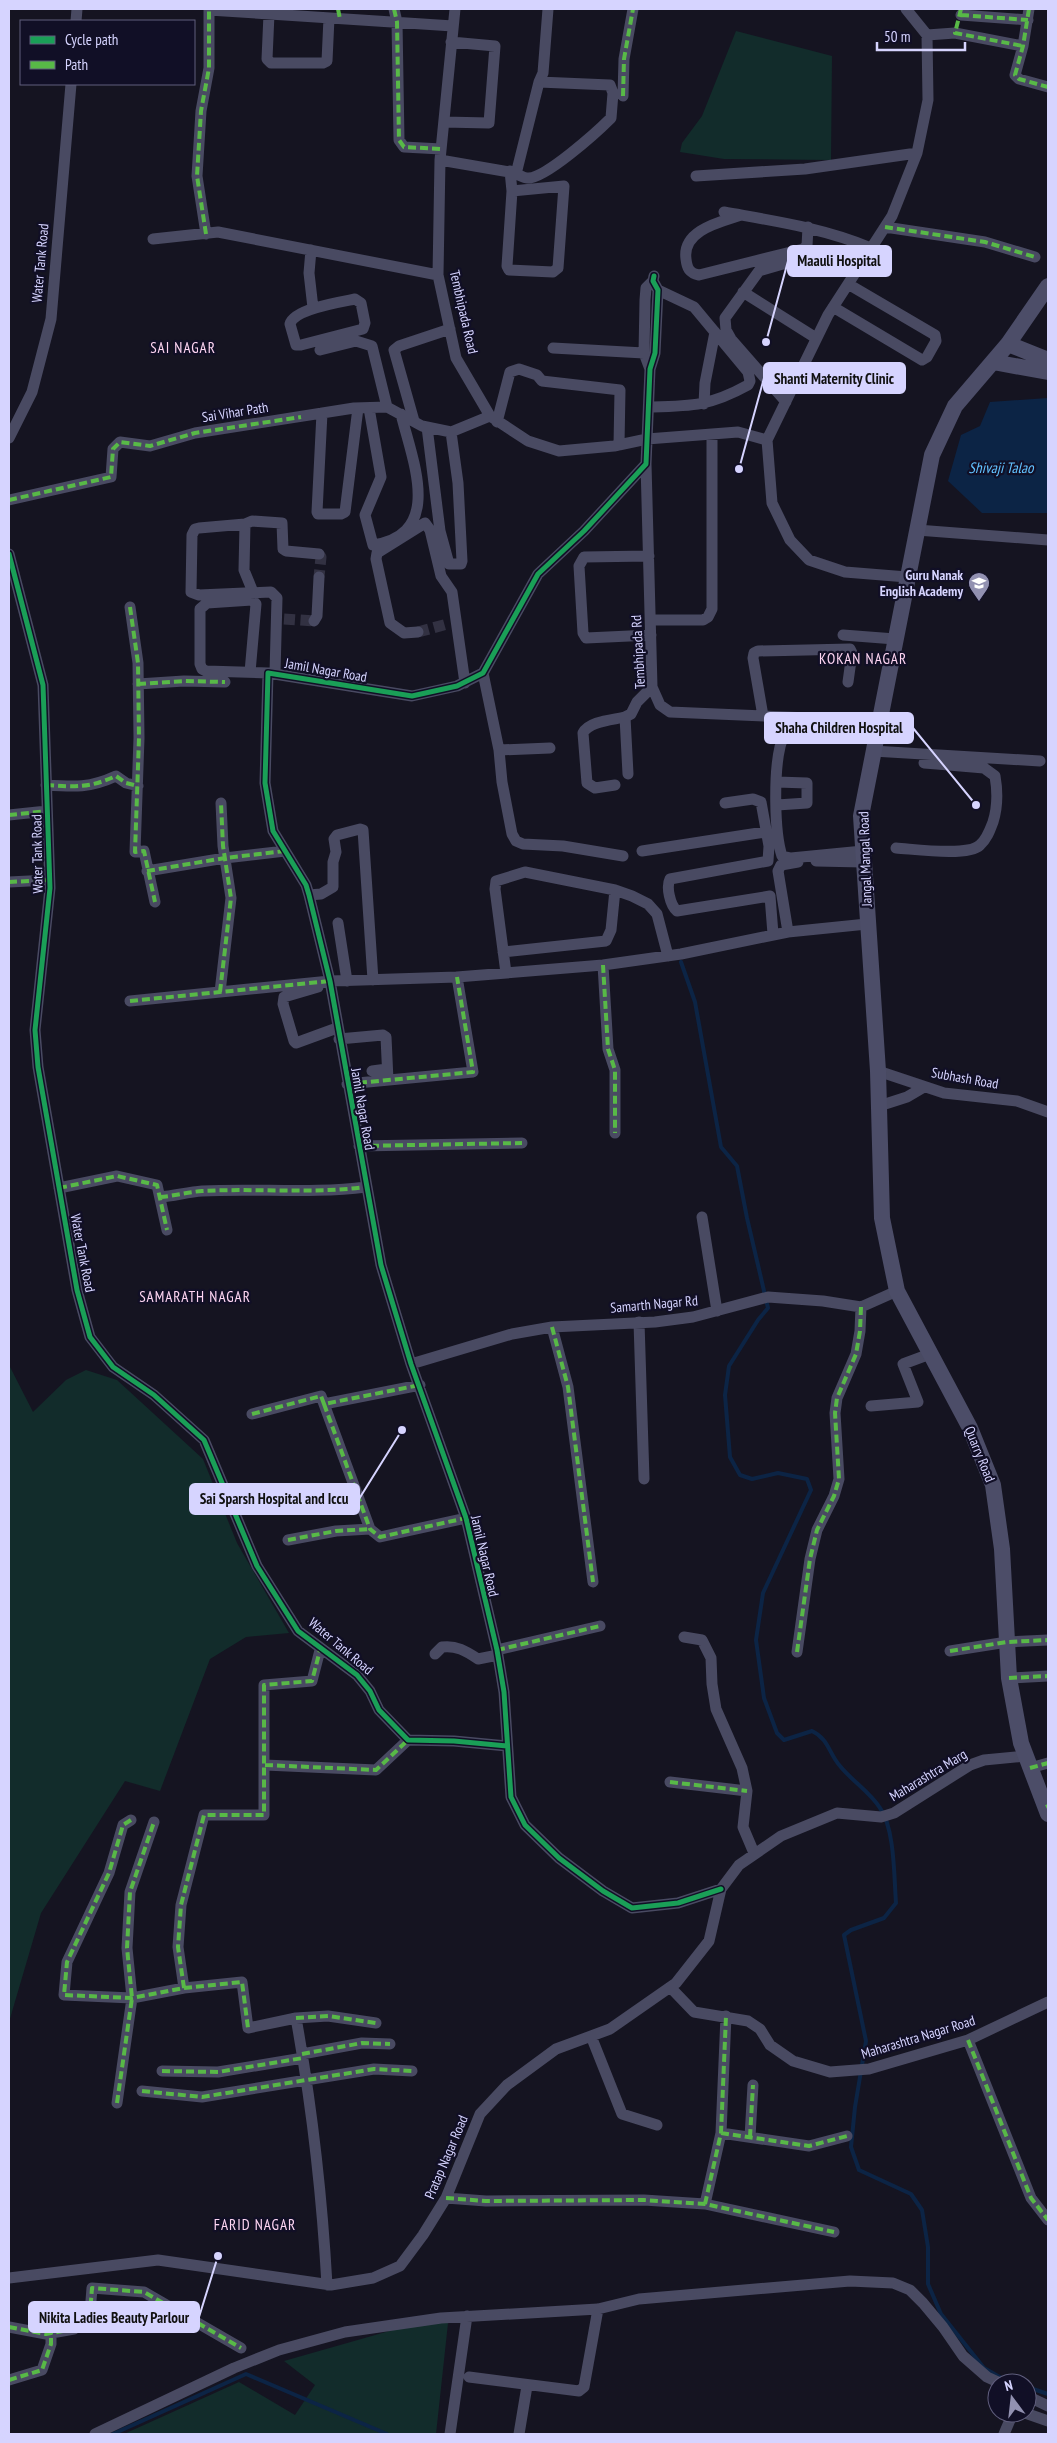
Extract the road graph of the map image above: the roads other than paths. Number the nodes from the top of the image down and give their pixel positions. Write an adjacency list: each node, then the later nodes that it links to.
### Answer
1 (394, 9): 11 (street)
2 (455, 9): 12 (street, Tembhipada Road)
3 (548, 9): 17 (street)
4 (633, 9): 20 (street)
5 (906, 9): 14 (street)
6 (209, 10): 10 (street); 31 (street)
7 (961, 12): 8 (street); 13 (street)
8 (1029, 14): 16 (street)
9 (334, 17): 10 (street); 10 (street); 11 (street)
10 (269, 18)
11 (397, 22): 12 (street); 23 (street)
12 (453, 26): 15 (street, Tembhipada Road)
13 (955, 33): 14 (street); 16 (street)
14 (927, 36): 22 (street)
15 (451, 42): 21 (street, Tembhipada Road); 21 (street)
16 (1023, 46): 19 (street)
17 (539, 82): 24 (street); 24 (street)
18 (71, 85): 67 (street, Water Tank Road)
19 (1048, 88)
20 (624, 96)
21 (444, 122): 23 (street, Tembhipada Road)
22 (917, 153): 25 (street); 30 (street)
23 (441, 155): 24 (street); 37 (street, Tembhipada Road)
24 (513, 172): 26 (street)
25 (696, 176)
26 (512, 191): 26 (street)
27 (724, 212): 28 (street)
28 (742, 215): 29 (street); 29 (street)
29 (808, 227): 33 (street)
30 (885, 227): 33 (street); 35 (street)
31 (206, 234): 32 (street); 34 (street)
32 (153, 239)
33 (871, 248): 36 (street)
34 (310, 250): 37 (street); 43 (street)
35 (1035, 257)
36 (859, 266): 39 (street); 41 (street)
37 (438, 275): 44 (street, Tembhipada Road)
38 (655, 282): 45 (street); 50 (street); 53 (street)
39 (848, 284): 42 (street); 42 (street)
40 (1048, 286): 47 (main road, Jangal Mangal Road)
41 (743, 292): 46 (street); 55 (street)
42 (832, 307): 46 (street)
43 (314, 308): 43 (street)
44 (450, 328): 62 (street, Tembhipada Road); 63 (street)
45 (715, 332): 56 (street); 56 (street)
46 (816, 338): 55 (street)
47 (1008, 344): 51 (main road); 52 (main road, Jangal Mangal Road)
48 (553, 348): 50 (street)
49 (320, 350): 57 (street)
50 (644, 353): 53 (street)
51 (1048, 360)
52 (992, 362): 54 (main road); 74 (main road, Jangal Mangal Road)
53 (650, 369): 58 (street)
54 (1048, 372)
55 (786, 402): 69 (street)
56 (704, 404): 58 (street)
57 (387, 407): 59 (street, Sai Vihar Path); 61 (street, Sai Vihar Path)
58 (650, 407): 68 (street)
59 (363, 408): 60 (street, Sai Vihar Path); 60 (street); 61 (street)
60 (322, 413): 72 (street, Sai Vihar Path)
61 (401, 414): 63 (street, Sai Vihar Path)
62 (493, 419): 65 (street); 70 (street, Tembhipada Road); 70 (street)
63 (414, 421): 64 (street, Sai Vihar Path)
64 (427, 427): 65 (street, Sai Vihar Path); 65 (street)
65 (450, 432)
66 (712, 434): 68 (street, Tembhipada Road); 69 (street, Tembhipada Road); 83 (street)
67 (9, 438)
68 (647, 439): 70 (street, Tembhipada Road); 71 (street)
69 (767, 440): 80 (street)
70 (618, 445)
71 (646, 464): 78 (street, Tembhipada Rd); 91 (street)
72 (9, 500)
73 (245, 524): 77 (street); 81 (street); 81 (street)
74 (917, 530): 75 (street); 80 (main road, Jangal Mangal Road)
75 (1048, 540)
76 (9, 554): 108 (street, Water Tank Road)
77 (319, 554)
78 (649, 556): 83 (street, Tembhipada Rd); 87 (street)
79 (319, 577): 84 (street)
80 (907, 577): 88 (main road, Jangal Mangal Road)
81 (253, 592): 90 (street)
82 (130, 608): 95 (street)
83 (651, 620): 87 (street, Tembhipada Rd)
84 (314, 621)
85 (418, 632): 94 (street)
86 (842, 635): 88 (street)
87 (651, 636): 96 (street, Tembhipada Rd)
88 (895, 639): 99 (main road, Jangal Mangal Road)
89 (250, 672): 89 (street); 90 (street)
90 (272, 673): 94 (street, Jamil Nagar Road); 119 (street, Jamil Nagar Road)
91 (483, 673): 94 (street, Jamil Nagar Road); 101 (street)
92 (225, 682): 95 (street)
93 (848, 682): 97 (street)
94 (465, 683)
95 (138, 684): 110 (street)
96 (652, 687): 97 (street, Tembhipada Rd); 98 (street)
97 (763, 716): 99 (street, Tembhipada Rd)
98 (625, 717): 106 (street); 109 (street)
99 (878, 728): 102 (main road, Jangal Mangal Road); 107 (street)
100 (550, 748): 101 (street)
101 (498, 750): 121 (street)
102 (873, 751): 103 (street); 122 (main road, Jangal Mangal Road)
103 (937, 760): 104 (street); 105 (street); 118 (street)
104 (1040, 761)
105 (924, 763)
106 (628, 774)
107 (777, 782): 113 (street); 113 (street)
108 (46, 784): 110 (street); 114 (street, Water Tank Road)
109 (615, 785)
110 (138, 786): 124 (street)
111 (221, 803): 123 (street)
112 (725, 803): 116 (street)
113 (777, 805): 122 (street)
114 (47, 812): 115 (street); 125 (street, Water Tank Road)
115 (9, 815)
116 (766, 832): 120 (street); 133 (street)
117 (370, 838): 139 (street)
118 (896, 848)
119 (284, 851): 123 (street); 128 (street, Jamil Nagar Road)
120 (642, 851)
121 (623, 856)
122 (863, 857): 131 (main road, Jangal Mangal Road); 132 (street)
123 (225, 858): 124 (street); 142 (street)
124 (147, 871): 129 (street)
125 (49, 880): 126 (street); 156 (street, Water Tank Road)
126 (9, 882)
127 (615, 890): 134 (street); 134 (street); 135 (street)
128 (309, 895): 139 (street); 141 (street, Jamil Nagar Road)
129 (154, 902)
130 (338, 922): 140 (street)
131 (867, 924): 132 (street); 146 (main road, Jangal Mangal Road)
132 (788, 932): 133 (street)
133 (773, 934): 135 (street)
134 (503, 952): 137 (street)
135 (668, 956): 136 (street)
136 (602, 965): 137 (street); 152 (street)
137 (506, 973): 138 (street)
138 (457, 977): 139 (street); 147 (street)
139 (376, 980): 140 (street)
140 (347, 981): 141 (street)
141 (330, 983): 142 (street); 144 (street, Jamil Nagar Road); 144 (street)
142 (220, 992): 143 (street)
143 (130, 1001)
144 (338, 1033): 147 (street); 148 (street, Jamil Nagar Road)
145 (372, 1071): 147 (street)
146 (878, 1071): 149 (street, Subhash Road); 150 (main road, Jangal Mangal Road)
147 (387, 1075): 148 (street)
148 (347, 1084): 154 (street, Jamil Nagar Road)
149 (924, 1087): 150 (street); 151 (street, Subhash Road)
150 (879, 1106): 160 (main road, Quarry Road)
151 (1048, 1112)
152 (615, 1133)
153 (522, 1143): 154 (street)
154 (359, 1146): 155 (street, Jamil Nagar Road)
155 (366, 1187): 157 (street); 166 (street, Jamil Nagar Road)
156 (59, 1188): 157 (street); 180 (street, Water Tank Road)
157 (160, 1197): 159 (street)
158 (702, 1217): 162 (street)
159 (167, 1230)
160 (897, 1291): 161 (street); 165 (main road, Quarry Road)
161 (861, 1308): 162 (street, Samarth Nagar Rd); 182 (street)
162 (717, 1311): 163 (street, Samarth Nagar Rd)
163 (639, 1322): 164 (street, Samarth Nagar Rd); 171 (street)
164 (552, 1327): 166 (street, Samarth Nagar Rd); 175 (street)
165 (930, 1354): 169 (street); 179 (main road, Quarry Road)
166 (411, 1364): 167 (street, Jamil Nagar Road)
167 (420, 1385): 168 (street); 172 (street, Jamil Nagar Road)
168 (324, 1404): 170 (street); 173 (street)
169 (871, 1406)
170 (252, 1414)
171 (644, 1478)
172 (466, 1518): 173 (street); 183 (street, Jamil Nagar Road)
173 (370, 1529): 174 (street)
174 (288, 1540)
175 (593, 1582)
176 (600, 1626): 183 (street)
177 (684, 1637): 193 (street)
178 (1048, 1640): 179 (street)
179 (1007, 1642): 181 (street); 186 (main road, Quarry Road)
180 (320, 1650): 187 (street, Water Tank Road); 191 (street)
181 (950, 1651)
182 (797, 1652)
183 (497, 1653): 184 (street); 188 (street, Jamil Nagar Road)
184 (434, 1654)
185 (1048, 1676): 186 (street)
186 (1009, 1678): 189 (main road, Quarry Road)
187 (408, 1740): 188 (street); 191 (street)
188 (507, 1746): 198 (street, Jamil Nagar Road)
189 (1028, 1762): 190 (street, Maharashtra Marg); 194 (main road, Quarry Road); 197 (street, Maharashtra Marg)
190 (1048, 1763)
191 (265, 1764): 200 (street)
192 (670, 1782): 193 (street)
193 (747, 1791): 197 (street)
194 (1047, 1809)
195 (131, 1820): 201 (street)
196 (154, 1822): 201 (street)
197 (754, 1853): 198 (street, Maharashtra Marg)
198 (721, 1889): 199 (street, Pratap Nagar Road)
199 (670, 1987): 203 (street, Maharashtra Nagar Road); 206 (street, Pratap Nagar Road)
200 (184, 1988): 201 (street); 204 (street)
201 (132, 1998): 215 (street)
202 (1048, 2002): 207 (street, Maharashtra Nagar Road)
203 (726, 2016): 207 (street, Maharashtra Nagar Road); 217 (street)
204 (296, 2018): 205 (street); 209 (street)
205 (376, 2023)
206 (591, 2036): 216 (street); 220 (street, Pratap Nagar Road)
207 (968, 2040): 222 (street)
208 (390, 2044): 209 (street)
209 (303, 2056): 210 (street); 212 (street)
210 (162, 2071)
211 (412, 2071): 212 (street)
212 (307, 2079): 214 (street); 225 (street)
213 (753, 2085): 219 (street)
214 (142, 2091)
215 (117, 2103)
216 (657, 2125)
217 (721, 2133): 219 (street); 221 (street)
218 (847, 2136): 219 (street)
219 (750, 2137)
220 (446, 2198): 221 (street); 225 (street, Pratap Nagar Road)
221 (705, 2204): 223 (street)
222 (1048, 2220)
223 (834, 2232)
224 (9, 2278): 225 (street, Pratap Nagar Road)
225 (327, 2285)
226 (598, 2309): 227 (street); 232 (street); 234 (street)
227 (467, 2316): 235 (street); 236 (street)
228 (9, 2327): 229 (street)
229 (52, 2333): 230 (street); 233 (street)
230 (242, 2348)
231 (469, 2377): 234 (street)
232 (987, 2377)
233 (9, 2380)
234 (527, 2386): 237 (street)
235 (95, 2434)
236 (450, 2434)
237 (519, 2434)

